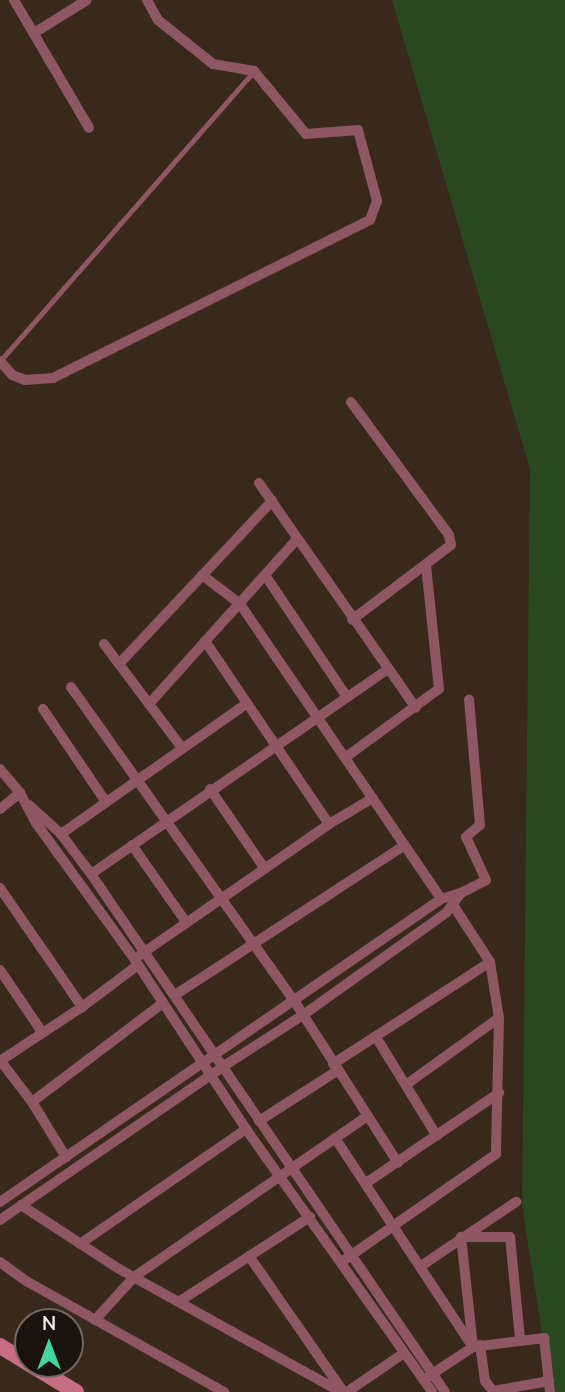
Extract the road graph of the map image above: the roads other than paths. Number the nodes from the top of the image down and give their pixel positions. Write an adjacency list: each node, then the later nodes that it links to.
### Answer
1 (14, 0): 4 (street)
2 (87, 0): 4 (street)
3 (147, 0): 5 (street)
4 (34, 33): 6 (street)
5 (254, 71): 7 (lane); 7 (street)
6 (89, 128)
7 (0, 361)
8 (351, 402): 12 (street)
9 (259, 482): 10 (street)
10 (272, 502): 11 (street); 13 (street)
11 (297, 538): 14 (street); 16 (street)
12 (426, 565): 16 (street); 26 (street)
13 (202, 575): 15 (street); 19 (street)
14 (265, 575): 15 (street); 22 (street)
15 (240, 604): 17 (street); 28 (street)
16 (352, 620): 20 (street)
17 (205, 640): 24 (street); 25 (street)
18 (104, 644): 19 (street)
19 (119, 664): 24 (street)
20 (388, 669): 22 (street); 26 (street)
21 (71, 687): 33 (street)
22 (346, 697): 28 (street)
23 (469, 699): 48 (street)
24 (149, 704): 30 (street)
25 (246, 704): 29 (street); 30 (street)
26 (416, 708): 31 (street)
27 (43, 709): 37 (street)
28 (317, 717): 29 (street); 31 (street)
29 (274, 745): 34 (street); 41 (street)
30 (182, 748): 33 (street)
31 (346, 757): 36 (street)
32 (0, 769): 35 (street)
33 (138, 779): 37 (street); 40 (street)
34 (210, 789): 40 (street); 45 (street)
35 (20, 793): 38 (street); 39 (street)
36 (373, 798): 41 (street); 44 (street)
37 (106, 803): 42 (street)
38 (29, 806): 42 (street); 56 (street)
39 (0, 809)
40 (166, 819): 43 (street); 49 (street)
41 (329, 824): 45 (street)
42 (61, 834): 46 (street)
43 (132, 845): 46 (street); 52 (street)
44 (404, 846): 50 (street); 53 (street)
45 (265, 869): 49 (street)
46 (91, 874): 54 (street)
47 (0, 888): 61 (street)
48 (461, 894): 50 (street); 51 (street)
49 (221, 898): 52 (street); 53 (street)
50 (441, 899): 59 (street)
51 (453, 905): 55 (street); 62 (street)
52 (186, 922): 54 (street)
53 (253, 946): 58 (street); 59 (street)
54 (144, 951): 56 (street); 58 (street)
55 (490, 962): 63 (street); 65 (street)
56 (136, 963): 60 (street); 61 (street)
57 (0, 970): 64 (street)
58 (175, 995): 66 (street)
59 (295, 1002): 62 (street); 66 (street)
60 (163, 1003): 68 (street); 74 (street)
61 (82, 1007): 64 (street)
62 (303, 1015): 69 (street); 70 (street)
63 (499, 1018): 72 (street); 73 (street)
64 (42, 1032): 67 (street)
65 (376, 1037): 70 (street); 72 (street)
66 (216, 1053): 68 (street); 69 (street)
67 (0, 1060): 74 (street)
68 (202, 1064): 71 (street); 80 (street)
69 (224, 1066): 71 (street); 76 (street)
70 (335, 1068): 75 (street); 76 (street)
71 (210, 1075): 77 (street); 87 (street)
72 (407, 1084): 78 (street)
73 (499, 1093): 78 (street); 90 (street)
74 (32, 1102): 80 (street)
75 (367, 1116): 79 (street); 81 (street)
76 (259, 1121): 82 (street)
77 (246, 1129): 83 (street); 92 (street)
78 (437, 1136): 81 (street)
79 (335, 1138): 82 (street); 84 (street)
80 (65, 1157): 85 (street)
81 (398, 1163): 84 (street)
82 (290, 1167): 83 (street); 94 (street)
83 (278, 1175): 88 (street); 98 (street)
84 (366, 1183): 90 (street)
85 (0, 1202)
86 (516, 1202): 91 (street)
87 (21, 1205): 89 (street); 92 (street)
88 (310, 1217): 93 (street); 96 (street)
89 (0, 1220)
90 (394, 1224): 94 (street); 97 (street)
91 (461, 1237): 97 (street); 101 (street); 103 (street)
92 (80, 1244): 98 (street)
93 (248, 1256): 99 (street); 110 (street)
94 (352, 1256): 96 (street); 105 (street)
95 (0, 1262): 100 (street)
96 (341, 1262): 104 (street)
97 (421, 1266): 103 (street)
98 (134, 1277): 99 (street); 100 (street)
99 (180, 1301): 110 (street)
100 (95, 1320): 109 (street)
101 (520, 1339): 103 (street); 106 (street)
102 (0, 1346): 107 (street)
103 (476, 1346): 105 (street); 108 (street)
104 (404, 1353): 105 (street); 110 (street)
105 (428, 1376): 111 (street); 112 (street)
106 (550, 1387): 108 (street)
107 (72, 1391)
108 (494, 1391)
109 (224, 1392)
110 (344, 1392)
111 (432, 1392)
112 (444, 1392)

